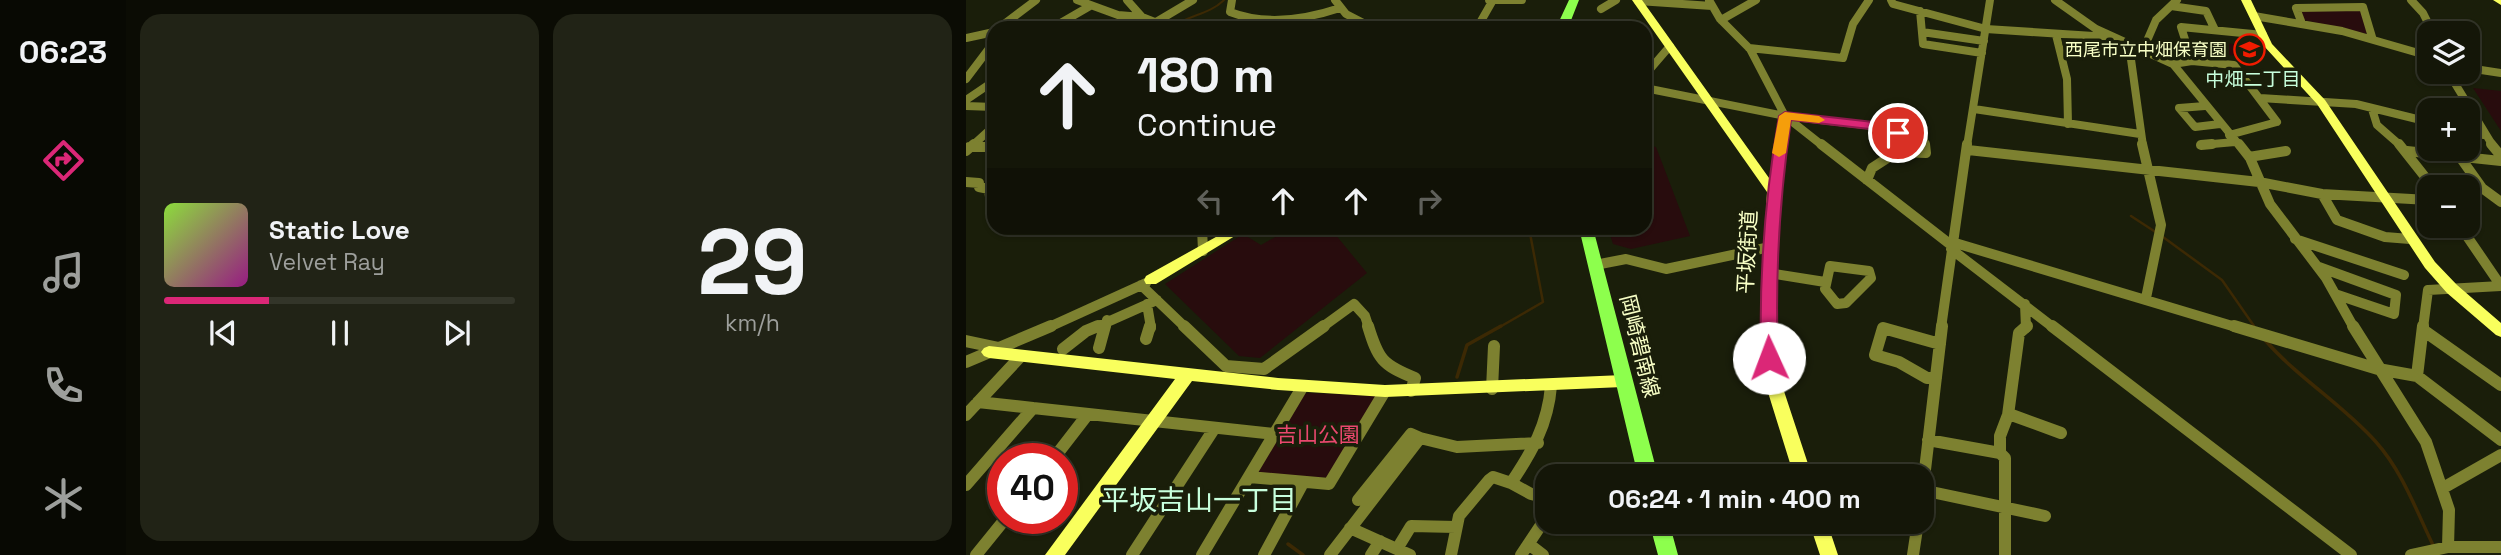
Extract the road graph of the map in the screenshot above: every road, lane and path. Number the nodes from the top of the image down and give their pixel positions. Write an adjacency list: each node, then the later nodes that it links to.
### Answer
1 (1036, 0): 29 (street)
2 (1077, 0): 22 (street)
3 (1127, 0): 27 (street)
4 (1193, 0): 32 (street)
5 (1232, 0): 23 (street)
6 (1335, 0): 23 (street)
7 (1491, 0): 8 (street); 34 (street)
8 (1522, 0)
9 (1574, 0): 35 (main road)
10 (1616, 0): 24 (street)
11 (1637, 0): 19 (street); 49 (street)
12 (1756, 0): 28 (street)
13 (1869, 0): 51 (street)
14 (1891, 0): 25 (street)
15 (1990, 0): 38 (street)
16 (2054, 0): 44 (street)
17 (2246, 0): 26 (street)
18 (2411, 0): 37 (street)
19 (1711, 3): 28 (street)
20 (2174, 3): 39 (street); 52 (street)
21 (2335, 3): 36 (street); 45 (street)
22 (1090, 6): 27 (street); 30 (street)
23 (1340, 8): 33 (street)
24 (1601, 9)
25 (1920, 11): 38 (street); 40 (street)
26 (2254, 16): 36 (street); 42 (street)
27 (1142, 17): 31 (street)
28 (1721, 20): 51 (street)
29 (1008, 21)
30 (1064, 21)
31 (1150, 21)
32 (1157, 21)
33 (1361, 21)
34 (1480, 21)
35 (1565, 21)
36 (2301, 21): 45 (street)
37 (2427, 21)
38 (1986, 29): 41 (street); 47 (street)
39 (2215, 30): 42 (street); 55 (street)
40 (1922, 32): 47 (street); 54 (street)
41 (2056, 35): 44 (street); 76 (street)
42 (2263, 35): 68 (street)
43 (987, 37): 46 (street)
44 (2112, 37): 48 (street)
45 (2372, 37): 53 (street)
46 (966, 38)
47 (1984, 41): 54 (street)
48 (2129, 45): 52 (street); 79 (street)
49 (1670, 46): 57 (street); 67 (street)
50 (987, 47): 60 (street)
51 (1749, 48): 74 (street)
52 (2143, 50): 56 (street)
53 (2417, 52)
54 (1982, 53): 72 (street)
55 (2192, 61): 56 (street); 65 (street)
56 (2173, 64): 70 (street)
57 (1652, 67)
58 (2480, 69): 59 (street)
59 (2501, 72)
60 (966, 80): 61 (street)
61 (987, 82)
62 (2456, 84): 81 (street)
63 (987, 85): 66 (street)
64 (1652, 89): 67 (street)
65 (2260, 98): 68 (street); 83 (street)
66 (966, 100)
67 (1711, 101): 74 (street); 104 (street)
68 (2321, 102): 73 (street); 106 (street)
69 (966, 106): 71 (street)
70 (2205, 106): 77 (street); 77 (street)
71 (987, 107)
72 (1974, 109): 76 (street); 87 (street)
73 (2372, 109): 75 (street); 89 (street)
74 (1785, 116): 82 (street); 98 (street); 104 (street)
75 (2417, 119)
76 (2068, 124): 79 (street)
77 (2220, 124): 83 (street)
78 (987, 132): 85 (street)
79 (2140, 134): 96 (street)
80 (2480, 134): 81 (street)
81 (2484, 135): 94 (street)
82 (1900, 136): 90 (street); 90 (street)
83 (2232, 138): 84 (street); 92 (street)
84 (2201, 145)
85 (967, 148): 86 (street)
86 (987, 148)
87 (1968, 150): 96 (street); 115 (street)
88 (2286, 151): 92 (street)
89 (2407, 151): 91 (street); 97 (street)
90 (1901, 152): 98 (street)
91 (2417, 152)
92 (2249, 157): 100 (street)
93 (2480, 158): 94 (street)
94 (2501, 159)
95 (2461, 161): 101 (street)
96 (2148, 168): 100 (street); 126 (street)
97 (2424, 175)
98 (1867, 180): 115 (street)
99 (966, 182): 102 (street)
100 (2259, 182): 105 (street); 113 (street)
101 (2482, 188): 103 (street); 108 (street)
102 (987, 189)
103 (2501, 190)
104 (1773, 192): 116 (street, 平坂街道)
105 (2322, 194): 106 (street); 114 (street)
106 (2383, 198): 107 (street); 114 (street)
107 (2417, 199)
108 (2501, 202)
109 (1202, 235): 117 (street)
110 (1229, 235): 117 (street)
111 (1588, 235): 118 (main road, 岡崎碧南線)
112 (2468, 238): 124 (street)
113 (2295, 239): 119 (street); 121 (street)
114 (2410, 239): 124 (street)
115 (1952, 245): 126 (street); 128 (street); 134 (street)
116 (1770, 247): 118 (street); 120 (street, 平坂街道)
117 (1203, 251): 123 (street)
118 (1595, 265): 145 (main road, 岡崎碧南線)
119 (2316, 266): 125 (street); 125 (street)
120 (1769, 273): 122 (street); 168 (street, 平坂街道)
121 (2403, 275)
122 (1825, 282): 122 (street)
123 (1146, 283): 127 (street); 138 (street)
124 (2452, 289): 130 (street); 131 (street)
125 (2335, 294): 141 (street)
126 (2146, 298): 141 (street)
127 (1152, 302): 129 (street); 132 (street); 151 (street)
128 (2025, 304): 155 (street); 204 (street)
129 (1107, 320): 136 (street); 137 (street)
130 (2423, 330): 143 (street); 146 (street)
131 (2501, 331)
132 (1146, 339)
133 (966, 341): 138 (street)
134 (1940, 344): 144 (street); 144 (street)
135 (1494, 346): 149 (street)
136 (1099, 348)
137 (1063, 349)
138 (994, 350): 139 (street); 140 (street)
139 (1020, 357): 142 (street); 152 (street)
140 (966, 362)
141 (2378, 369): 143 (street); 174 (street)
142 (1187, 375): 147 (street); 157 (street)
143 (2417, 376): 162 (street)
144 (1936, 378): 161 (street)
145 (1623, 381): 148 (street); 167 (main road, 岡崎碧南線)
146 (2501, 385)
147 (1303, 386): 150 (street); 160 (street)
148 (1551, 386): 149 (street); 164 (street)
149 (1492, 389): 151 (street)
150 (1385, 391): 151 (street); 171 (street)
151 (1411, 391)
152 (978, 402): 153 (street); 156 (street)
153 (1033, 408): 154 (street); 173 (street)
154 (1088, 414): 157 (street); 163 (street)
155 (2009, 414): 159 (street); 165 (street)
156 (966, 415)
157 (1152, 421): 158 (street); 192 (street)
158 (1214, 429): 160 (street); 193 (street)
159 (2061, 433)
160 (1274, 434): 170 (street)
161 (1928, 440): 165 (street); 169 (street)
162 (2501, 440)
163 (1066, 443)
164 (1538, 443): 172 (street); 180 (street)
165 (2000, 453): 177 (street)
166 (2501, 455): 174 (street)
167 (1645, 464)
168 (1799, 464)
169 (1925, 464)
170 (1249, 477): 171 (street); 194 (street)
171 (1303, 483): 195 (street)
172 (1511, 483): 175 (street); 179 (street)
173 (966, 485)
174 (2443, 488): 187 (street)
175 (1535, 495)
176 (1934, 495): 177 (street)
177 (2003, 507): 178 (street); 203 (street)
178 (2045, 516)
179 (1456, 527): 190 (street); 198 (street)
180 (1350, 528): 186 (street); 196 (street)
181 (993, 534): 191 (street)
182 (1535, 534): 189 (street)
183 (1662, 534): 200 (main road)
184 (1822, 534): 201 (street)
185 (1916, 534): 202 (street)
186 (1380, 541): 190 (street); 197 (street)
187 (2448, 547): 188 (street); 205 (street)
188 (2501, 547)
189 (1525, 550): 199 (street)
190 (1404, 552)
191 (976, 555)
192 (1054, 555)
193 (1132, 555)
194 (1202, 555)
195 (1264, 555)
196 (1330, 555)
197 (1371, 555)
198 (1451, 555)
199 (1543, 555)
200 (1668, 555)
201 (1829, 555)
202 (1913, 555)
203 (2005, 555)
204 (2351, 555)
205 (2411, 555)

